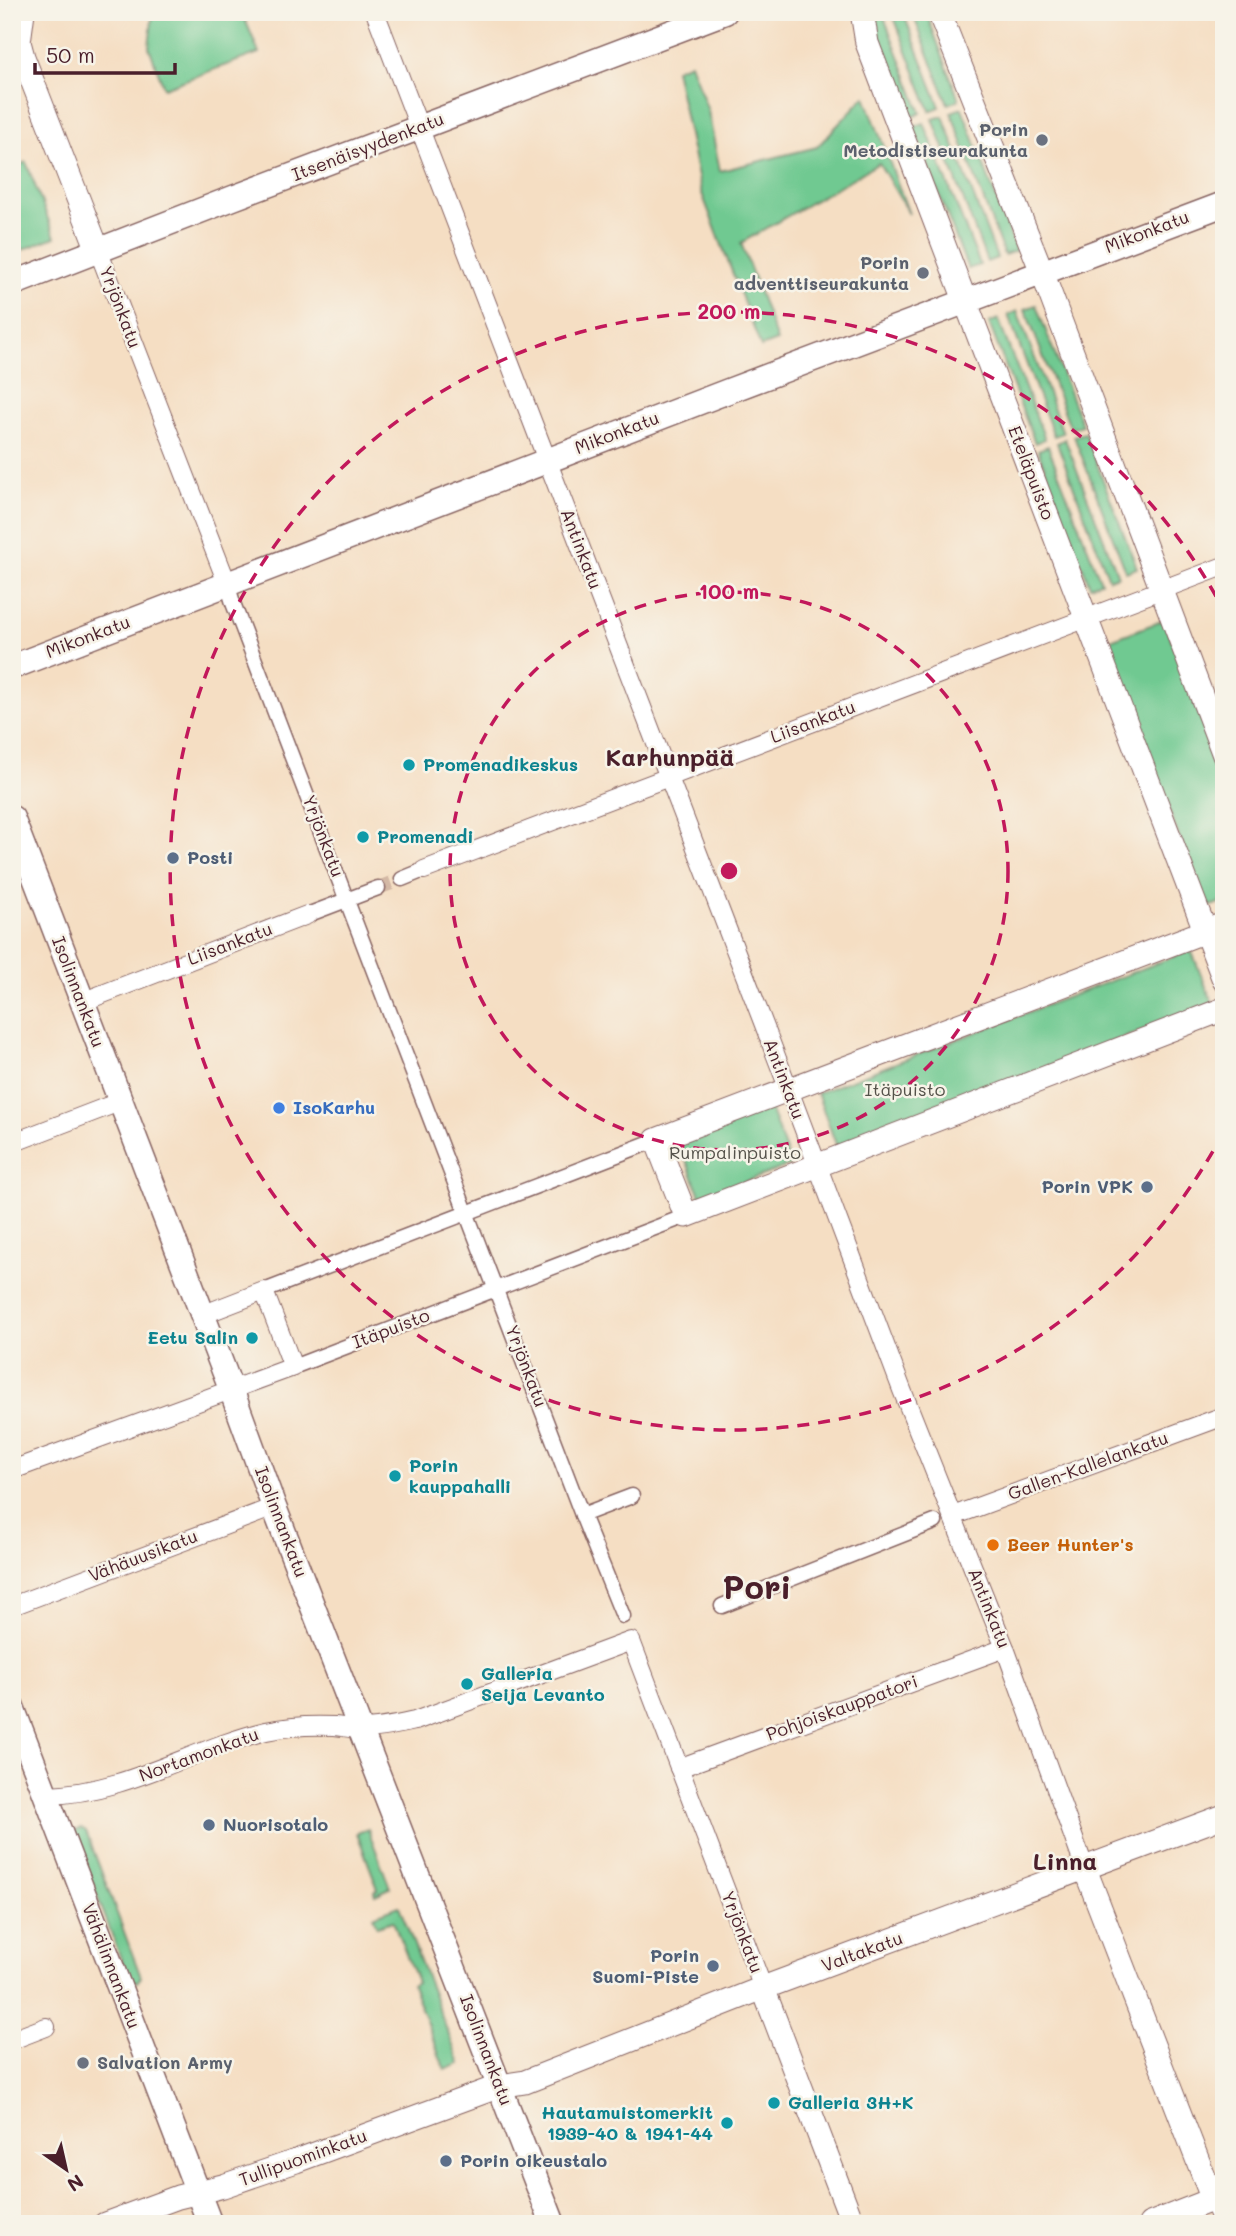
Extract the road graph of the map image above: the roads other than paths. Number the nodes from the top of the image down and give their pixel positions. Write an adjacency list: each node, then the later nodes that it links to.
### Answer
1 (23, 12): 6 (street, Yrjönkatu)
2 (375, 12): 7 (street, Antinkatu)
3 (725, 12): 7 (main road, Itsenäisyydenkatu)
4 (862, 12): 12 (street, Eteläpuisto)
5 (939, 12): 10 (street)
6 (18, 59): 9 (street, Yrjönkatu)
7 (419, 128): 9 (main road, Itsenäisyydenkatu); 13 (street, Antinkatu)
8 (1224, 204): 10 (main road, Mikonkatu)
9 (98, 250): 11 (main road, Itsenäisyydenkatu); 15 (street, Yrjönkatu)
10 (1042, 272): 12 (main road, Mikonkatu); 16 (street)
11 (12, 284)
12 (966, 300): 13 (main road, Mikonkatu); 17 (street, Eteläpuisto)
13 (547, 460): 15 (main road, Mikonkatu); 20 (street, Antinkatu)
14 (1224, 566): 16 (street, Liisankatu)
15 (227, 583): 18 (main road, Mikonkatu); 25 (street, Yrjönkatu)
16 (1161, 590): 17 (street, Liisankatu); 19 (street)
17 (1086, 619): 20 (street, Liisankatu); 27 (street, Eteläpuisto)
18 (12, 667)
19 (1224, 755)
20 (668, 777): 22 (street, Liisankatu); 31 (street, Antinkatu)
21 (12, 818): 29 (main road, Isolinnankatu)
22 (424, 870): 23 (street, Liisankatu)
23 (402, 879)
24 (378, 888): 25 (street, Liisankatu)
25 (347, 900): 26 (street, Liisankatu); 36 (street, Yrjönkatu)
26 (307, 915): 29 (street, Liisankatu)
27 (1214, 928): 28 (street, Eteläpuisto); 31 (street)
28 (1224, 981)
29 (82, 1002): 32 (main road, Isolinnankatu)
30 (1224, 1009): 35 (street, Itäpuisto)
31 (789, 1090): 33 (street); 35 (street, Antinkatu)
32 (119, 1102): 34 (street); 40 (main road, Isolinnankatu)
33 (656, 1140): 36 (street); 37 (street)
34 (12, 1143)
35 (818, 1166): 37 (street, Itäpuisto); 48 (street, Antinkatu)
36 (467, 1213): 38 (street, Yrjönkatu); 39 (street)
37 (686, 1216): 38 (street, Itäpuisto)
38 (496, 1289): 41 (street, Itäpuisto); 47 (street, Yrjönkatu)
39 (264, 1291): 40 (street); 41 (street)
40 (202, 1315): 42 (main road, Isolinnankatu)
41 (293, 1367): 42 (street, Itäpuisto)
42 (231, 1389): 44 (street, Itäpuisto); 46 (main road, Isolinnankatu)
43 (1224, 1416): 48 (street, Gallen-Kallelankatu)
44 (12, 1469)
45 (632, 1496): 47 (street)
46 (274, 1507): 49 (street, Vähäuusikatu); 55 (main road, Isolinnankatu)
47 (583, 1515): 51 (street, Yrjönkatu)
48 (944, 1519): 50 (street); 53 (street, Antinkatu)
49 (12, 1606)
50 (722, 1606)
51 (623, 1616)
52 (631, 1641): 55 (street, Nortamonkatu); 56 (street, Yrjönkatu)
53 (1005, 1648): 56 (street, Pohjoiskauppatori); 59 (street, Antinkatu)
54 (12, 1707): 57 (main road, Vähälinnankatu)
55 (361, 1729): 57 (street, Nortamonkatu); 63 (main road, Isolinnankatu)
56 (679, 1768): 60 (street, Yrjönkatu)
57 (47, 1795): 64 (main road, Vähälinnankatu)
58 (1224, 1816): 59 (street, Valtakatu)
59 (1085, 1869): 60 (street, Valtakatu); 65 (street, Antinkatu)
60 (763, 1988): 63 (street, Valtakatu); 69 (street, Yrjönkatu)
61 (46, 2027): 62 (street)
62 (12, 2040)
63 (500, 2086): 64 (street, Tullipuominkatu); 68 (main road, Isolinnankatu)
64 (198, 2192): 66 (street, Tullipuominkatu); 67 (main road, Vähälinnankatu)
65 (1218, 2197): 70 (street); 71 (street, Antinkatu)
66 (105, 2224)
67 (210, 2224)
68 (553, 2224)
69 (853, 2224)
70 (1150, 2224)
71 (1223, 2224)

